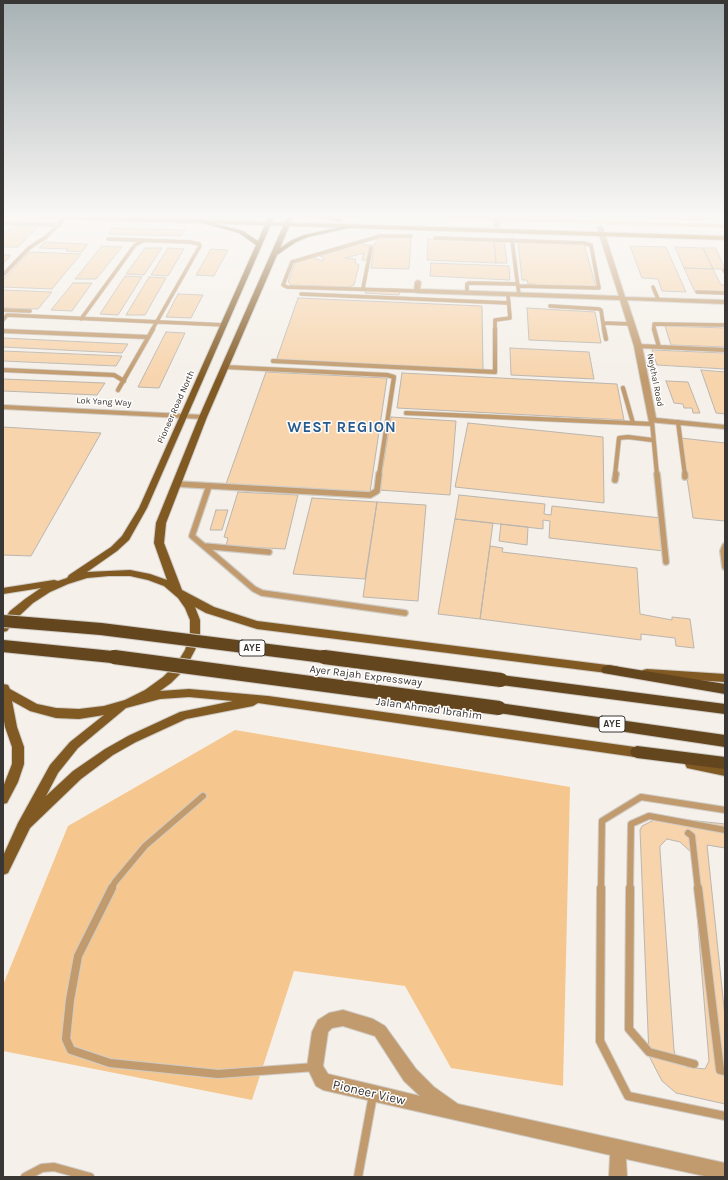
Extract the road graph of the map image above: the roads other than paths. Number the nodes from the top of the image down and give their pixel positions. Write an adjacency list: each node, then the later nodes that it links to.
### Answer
1 (117, 270): 28 (lane)
2 (187, 270): 30 (lane)
3 (248, 270): 33 (main road, Pioneer Road North)
4 (268, 270): 42 (main road)
5 (289, 270): 13 (lane)
6 (366, 270): 13 (lane)
7 (516, 270): 11 (lane)
8 (596, 270): 11 (lane)
9 (614, 270): 21 (street, Neythal Road)
10 (418, 282): 14 (street)
11 (518, 285): 16 (lane); 20 (lane)
12 (653, 287): 22 (lane)
13 (363, 288): 14 (lane)
14 (417, 291): 16 (street)
15 (697, 292): 17 (lane)
16 (467, 293): 19 (street)
17 (725, 293)
18 (301, 294): 24 (lane)
19 (508, 295): 20 (street); 24 (lane)
20 (519, 295): 21 (street)
21 (623, 298): 22 (street); 32 (street, Neythal Road)
22 (658, 300): 23 (street)
23 (725, 302)
24 (509, 303): 41 (lane)
25 (550, 306): 31 (lane)
26 (3, 310): 27 (lane)
27 (30, 311)
28 (82, 319): 29 (lane); 30 (lane)
29 (3, 320)
30 (158, 322): 33 (lane); 36 (lane)
31 (603, 323): 32 (lane); 37 (lane)
32 (631, 324): 38 (street, Neythal Road)
33 (225, 325): 51 (main road, Pioneer Road North)
34 (725, 325): 39 (lane)
35 (3, 331): 36 (lane)
36 (147, 337): 43 (lane)
37 (606, 339)
38 (638, 346): 39 (lane); 53 (street, Neythal Road)
39 (660, 347): 40 (lane)
40 (725, 350)
41 (273, 361)
42 (225, 367): 52 (main road); 61 (lane)
43 (130, 369): 45 (lane); 46 (lane)
44 (3, 370): 45 (lane)
45 (114, 375): 46 (lane)
46 (124, 381): 48 (lane)
47 (623, 388): 55 (lane)
48 (118, 390)
49 (3, 407): 51 (street, Lok Yang Way)
50 (406, 413): 55 (lane)
51 (184, 416): 52 (street, Lok Yang Way); 67 (main road, Pioneer Road North)
52 (203, 417): 60 (main road)
53 (652, 422): 54 (street, Neythal Road); 55 (lane); 57 (lane)
54 (678, 422): 56 (street, Neythal Road); 58 (lane)
55 (633, 423)
56 (725, 426)
57 (652, 440): 59 (lane); 65 (lane)
58 (685, 476)
59 (614, 480)
60 (177, 484): 61 (lane); 69 (main road)
61 (209, 486): 62 (lane)
62 (204, 546): 64 (lane); 70 (lane)
63 (725, 546): 66 (lane)
64 (269, 552)
65 (666, 562)
66 (725, 567)
67 (65, 582): 68 (main road); 69 (main road); 72 (main road)
68 (3, 591)
69 (180, 594): 74 (main road); 79 (main road)
70 (405, 614)
71 (3, 621): 80 (highway, Ayer Rajah Expressway / AYE, bridge)
72 (3, 628)
73 (3, 646): 81 (highway, Ayer Rajah Expressway / AYE, bridge)
74 (608, 670): 75 (main road); 77 (highway)
75 (725, 678)
76 (4, 688): 79 (main road); 86 (main road)
77 (725, 689)
78 (268, 700): 79 (main road, Jalan Ahmad Ibrahim); 82 (main road, Jalan Ahmad Ibrahim); 88 (main road)
79 (126, 704): 88 (main road)
80 (725, 709)
81 (725, 741)
82 (637, 752): 83 (highway); 84 (main road, Jalan Ahmad Ibrahim)
83 (725, 762)
84 (725, 771)
85 (203, 796): 93 (lane)
86 (3, 799)
87 (725, 810): 97 (lane)
88 (23, 827): 91 (main road)
89 (725, 830): 92 (lane)
90 (688, 833): 94 (lane)
91 (3, 869)
92 (694, 1064)
93 (315, 1067): 95 (street, Pioneer View); 96 (street, Pioneer View)
94 (725, 1071)
95 (373, 1095): 96 (street, Pioneer View); 102 (lane)
96 (454, 1111): 98 (street, Pioneer View)
97 (725, 1116)
98 (618, 1148): 99 (street, Pioneer View); 103 (street)
99 (725, 1172)
100 (26, 1177): 101 (lane)
101 (90, 1177)
102 (358, 1177)
103 (618, 1177)

